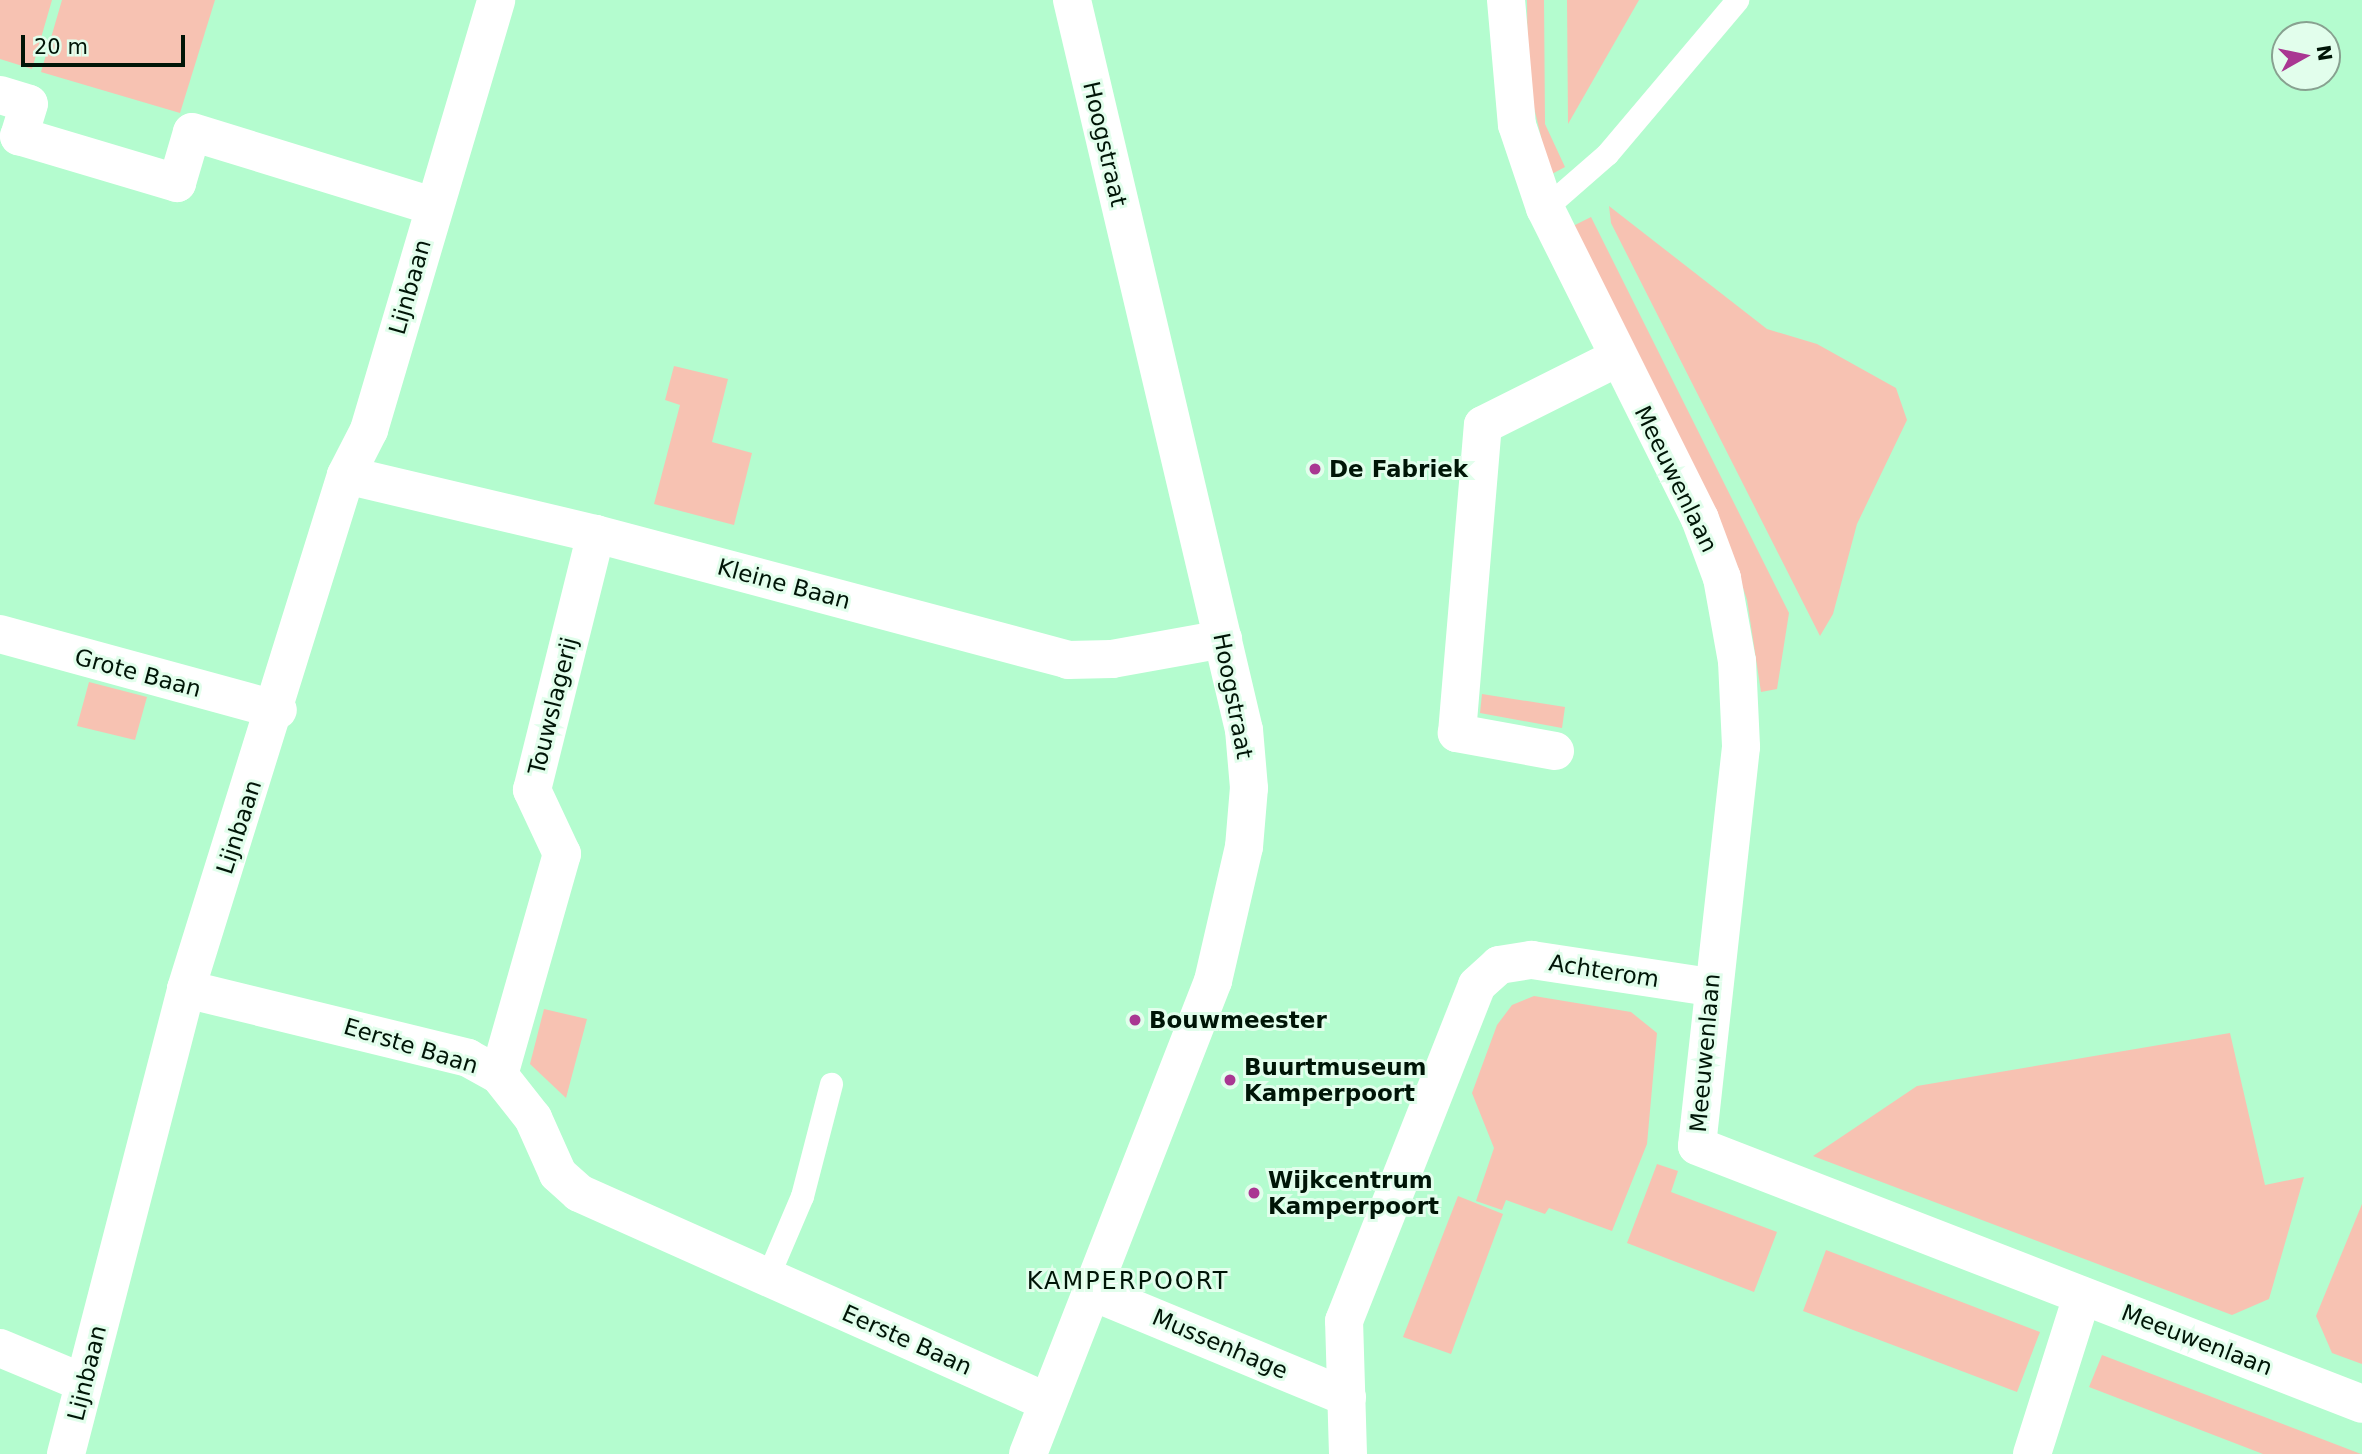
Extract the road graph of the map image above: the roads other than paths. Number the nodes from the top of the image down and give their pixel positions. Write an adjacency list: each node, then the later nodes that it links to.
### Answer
1 (496, 0): 6 (street, Lijnbaan)
2 (1072, 0): 12 (street, Hoogstraat)
3 (1506, 0): 7 (street, Meeuwenlaan)
4 (1737, 0): 7 (lane)
5 (0, 95): 6 (street)
6 (433, 206): 9 (street, Lijnbaan)
7 (1545, 208): 8 (street, Meeuwenlaan)
8 (1615, 359): 14 (street); 15 (street, Meeuwenlaan)
9 (346, 475): 10 (street, Kleine Baan); 13 (street, Lijnbaan)
10 (596, 534): 12 (street, Kleine Baan); 17 (street, Touwslagerij)
11 (0, 634): 13 (street, Grote Baan)
12 (1223, 639): 20 (street, Hoogstraat)
13 (278, 710): 16 (street, Lijnbaan)
14 (1555, 751)
15 (1710, 987): 21 (street, Meeuwenlaan); 24 (street, Achterom)
16 (186, 989): 17 (street, Eerste Baan); 23 (street, Lijnbaan)
17 (499, 1075): 19 (street, Eerste Baan)
18 (831, 1084): 19 (lane)
19 (766, 1278): 25 (street, Eerste Baan)
20 (1093, 1292): 24 (street, Mussenhage); 25 (street, Hoogstraat)
21 (2082, 1296): 26 (street, Meeuwenlaan); 30 (street)
22 (0, 1348): 23 (street)
23 (84, 1383): 27 (street, Lijnbaan)
24 (1347, 1397): 29 (street)
25 (1047, 1402): 28 (street, Hoogstraat)
26 (2362, 1404)
27 (66, 1454)
28 (1028, 1454)
29 (1348, 1454)
30 (2032, 1454)

